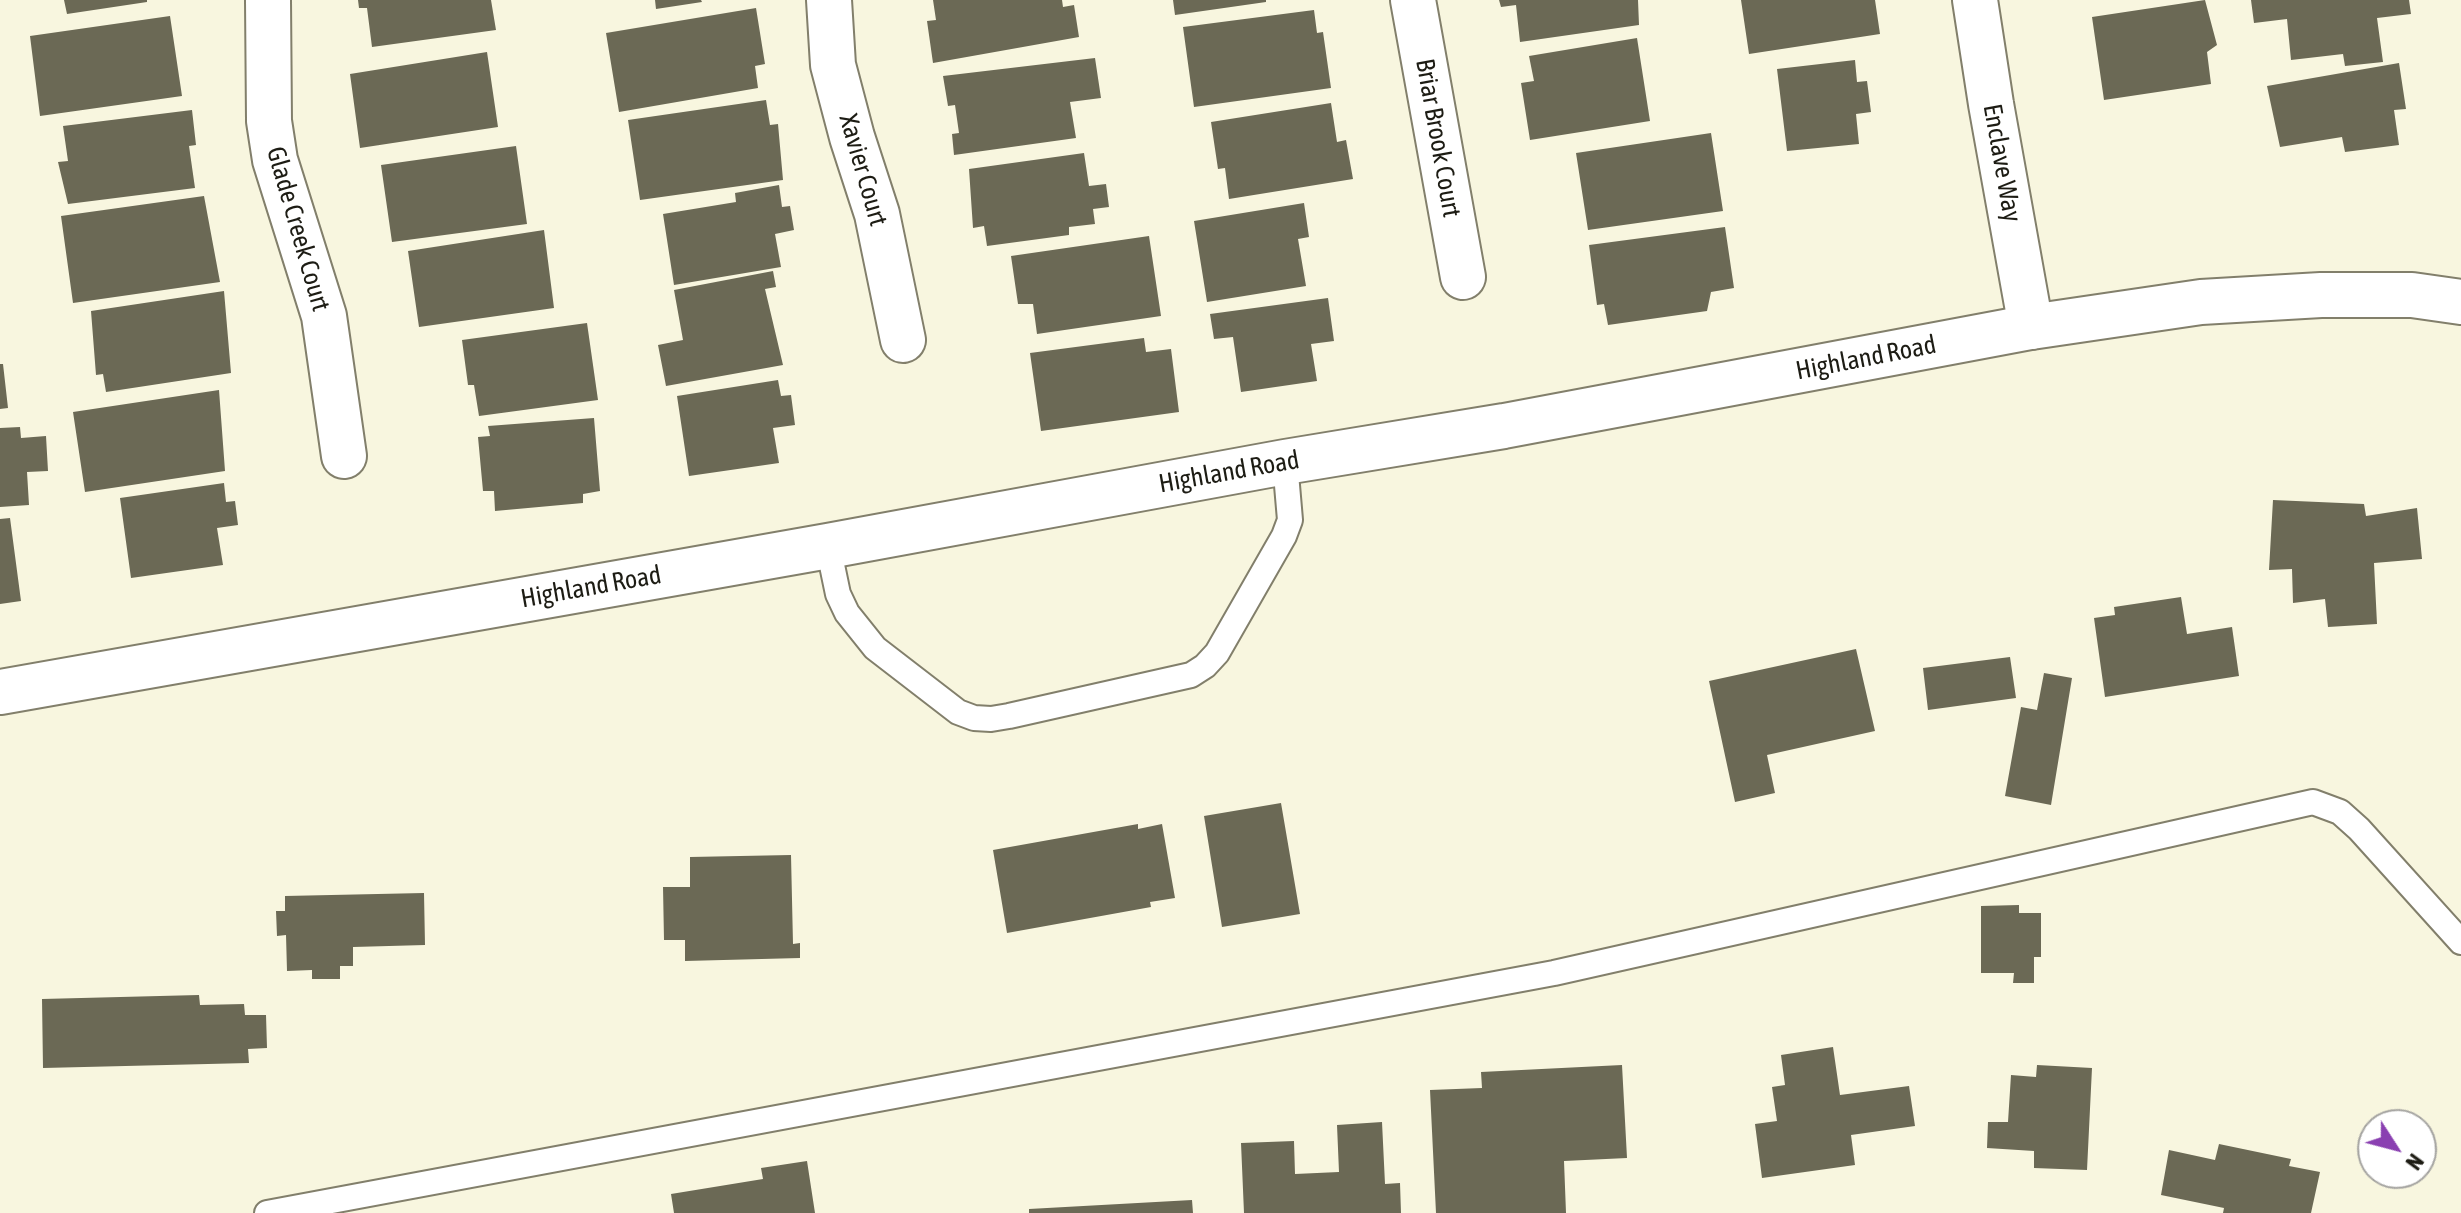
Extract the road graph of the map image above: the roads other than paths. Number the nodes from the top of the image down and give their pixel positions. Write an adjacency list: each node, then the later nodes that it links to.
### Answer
1 (268, 0): 9 (street, Glade Creek Court)
2 (829, 0): 8 (street, Xavier Court)
3 (1413, 0): 5 (street, Briar Brook Court)
4 (1975, 0): 7 (street, Enclave Way)
5 (1463, 277)
6 (2461, 302): 7 (street, Highland Road)
7 (2031, 327): 10 (street, Highland Road)
8 (903, 340)
9 (344, 456)
10 (1285, 462): 11 (street, Highland Road); 11 (lane)
11 (828, 546): 12 (street, Highland Road)
12 (0, 692)
13 (2461, 942): 14 (lane)
14 (267, 1213)

